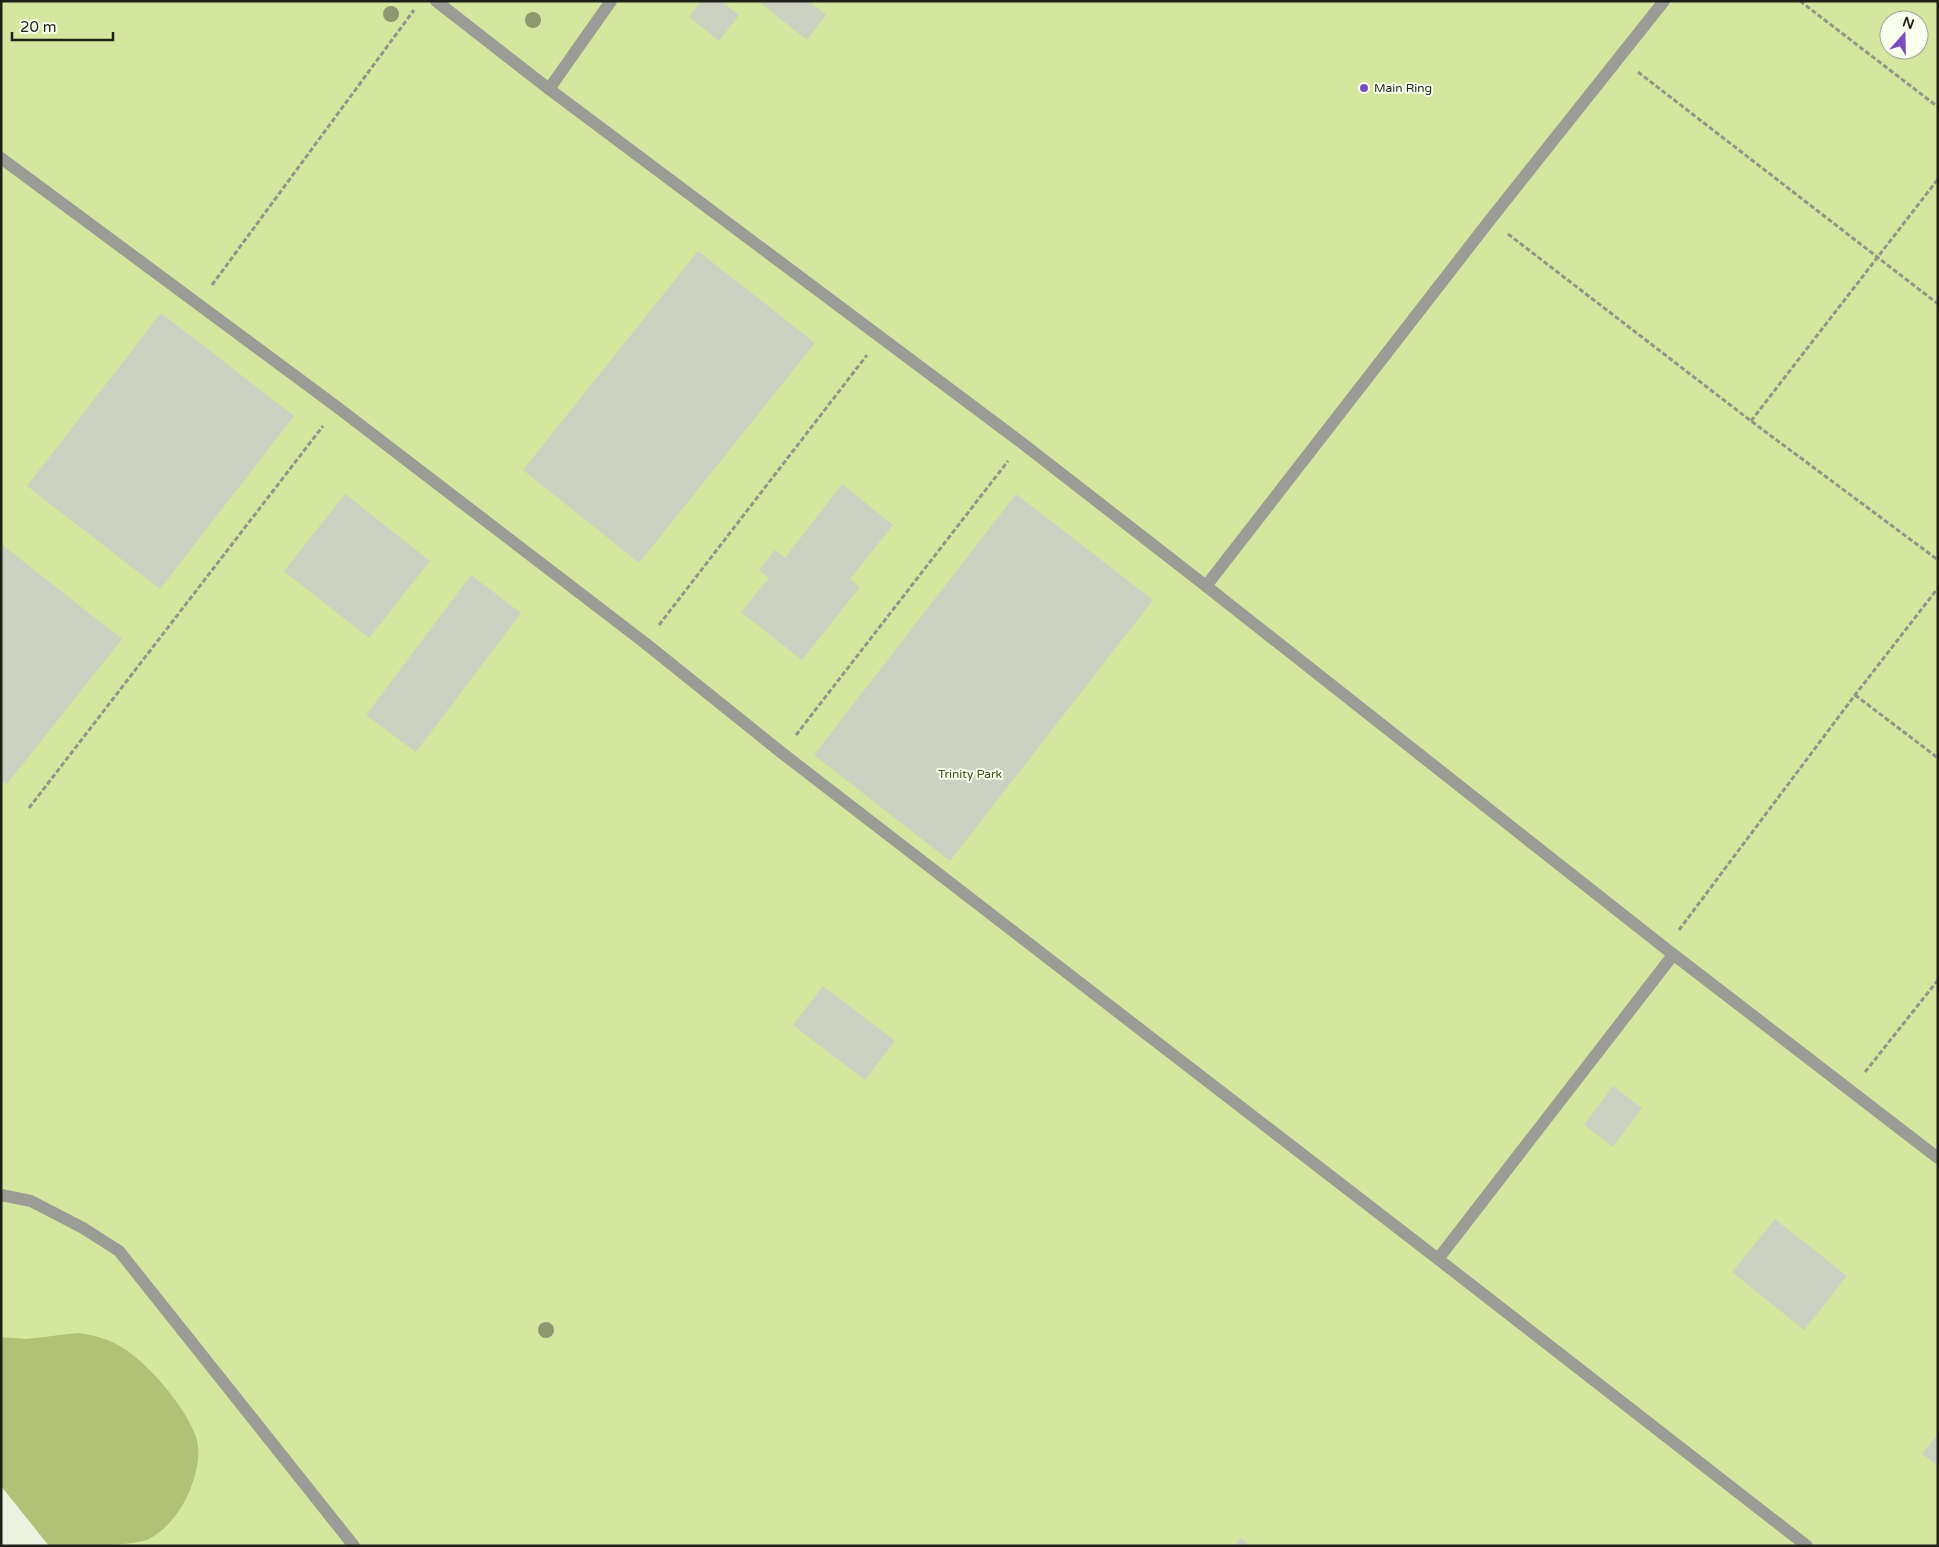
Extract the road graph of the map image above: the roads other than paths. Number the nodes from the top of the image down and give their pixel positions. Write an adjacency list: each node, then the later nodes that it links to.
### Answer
1 (436, 1): 4 (lane)
2 (611, 1): 4 (lane)
3 (1664, 1): 6 (lane)
4 (548, 89): 6 (lane)
5 (1, 158): 10 (lane)
6 (1206, 586): 7 (lane)
7 (1669, 951): 8 (lane); 10 (lane)
8 (1938, 1158)
9 (1, 1195): 11 (lane)
10 (1438, 1259): 12 (lane)
11 (354, 1546)
12 (1807, 1546)

